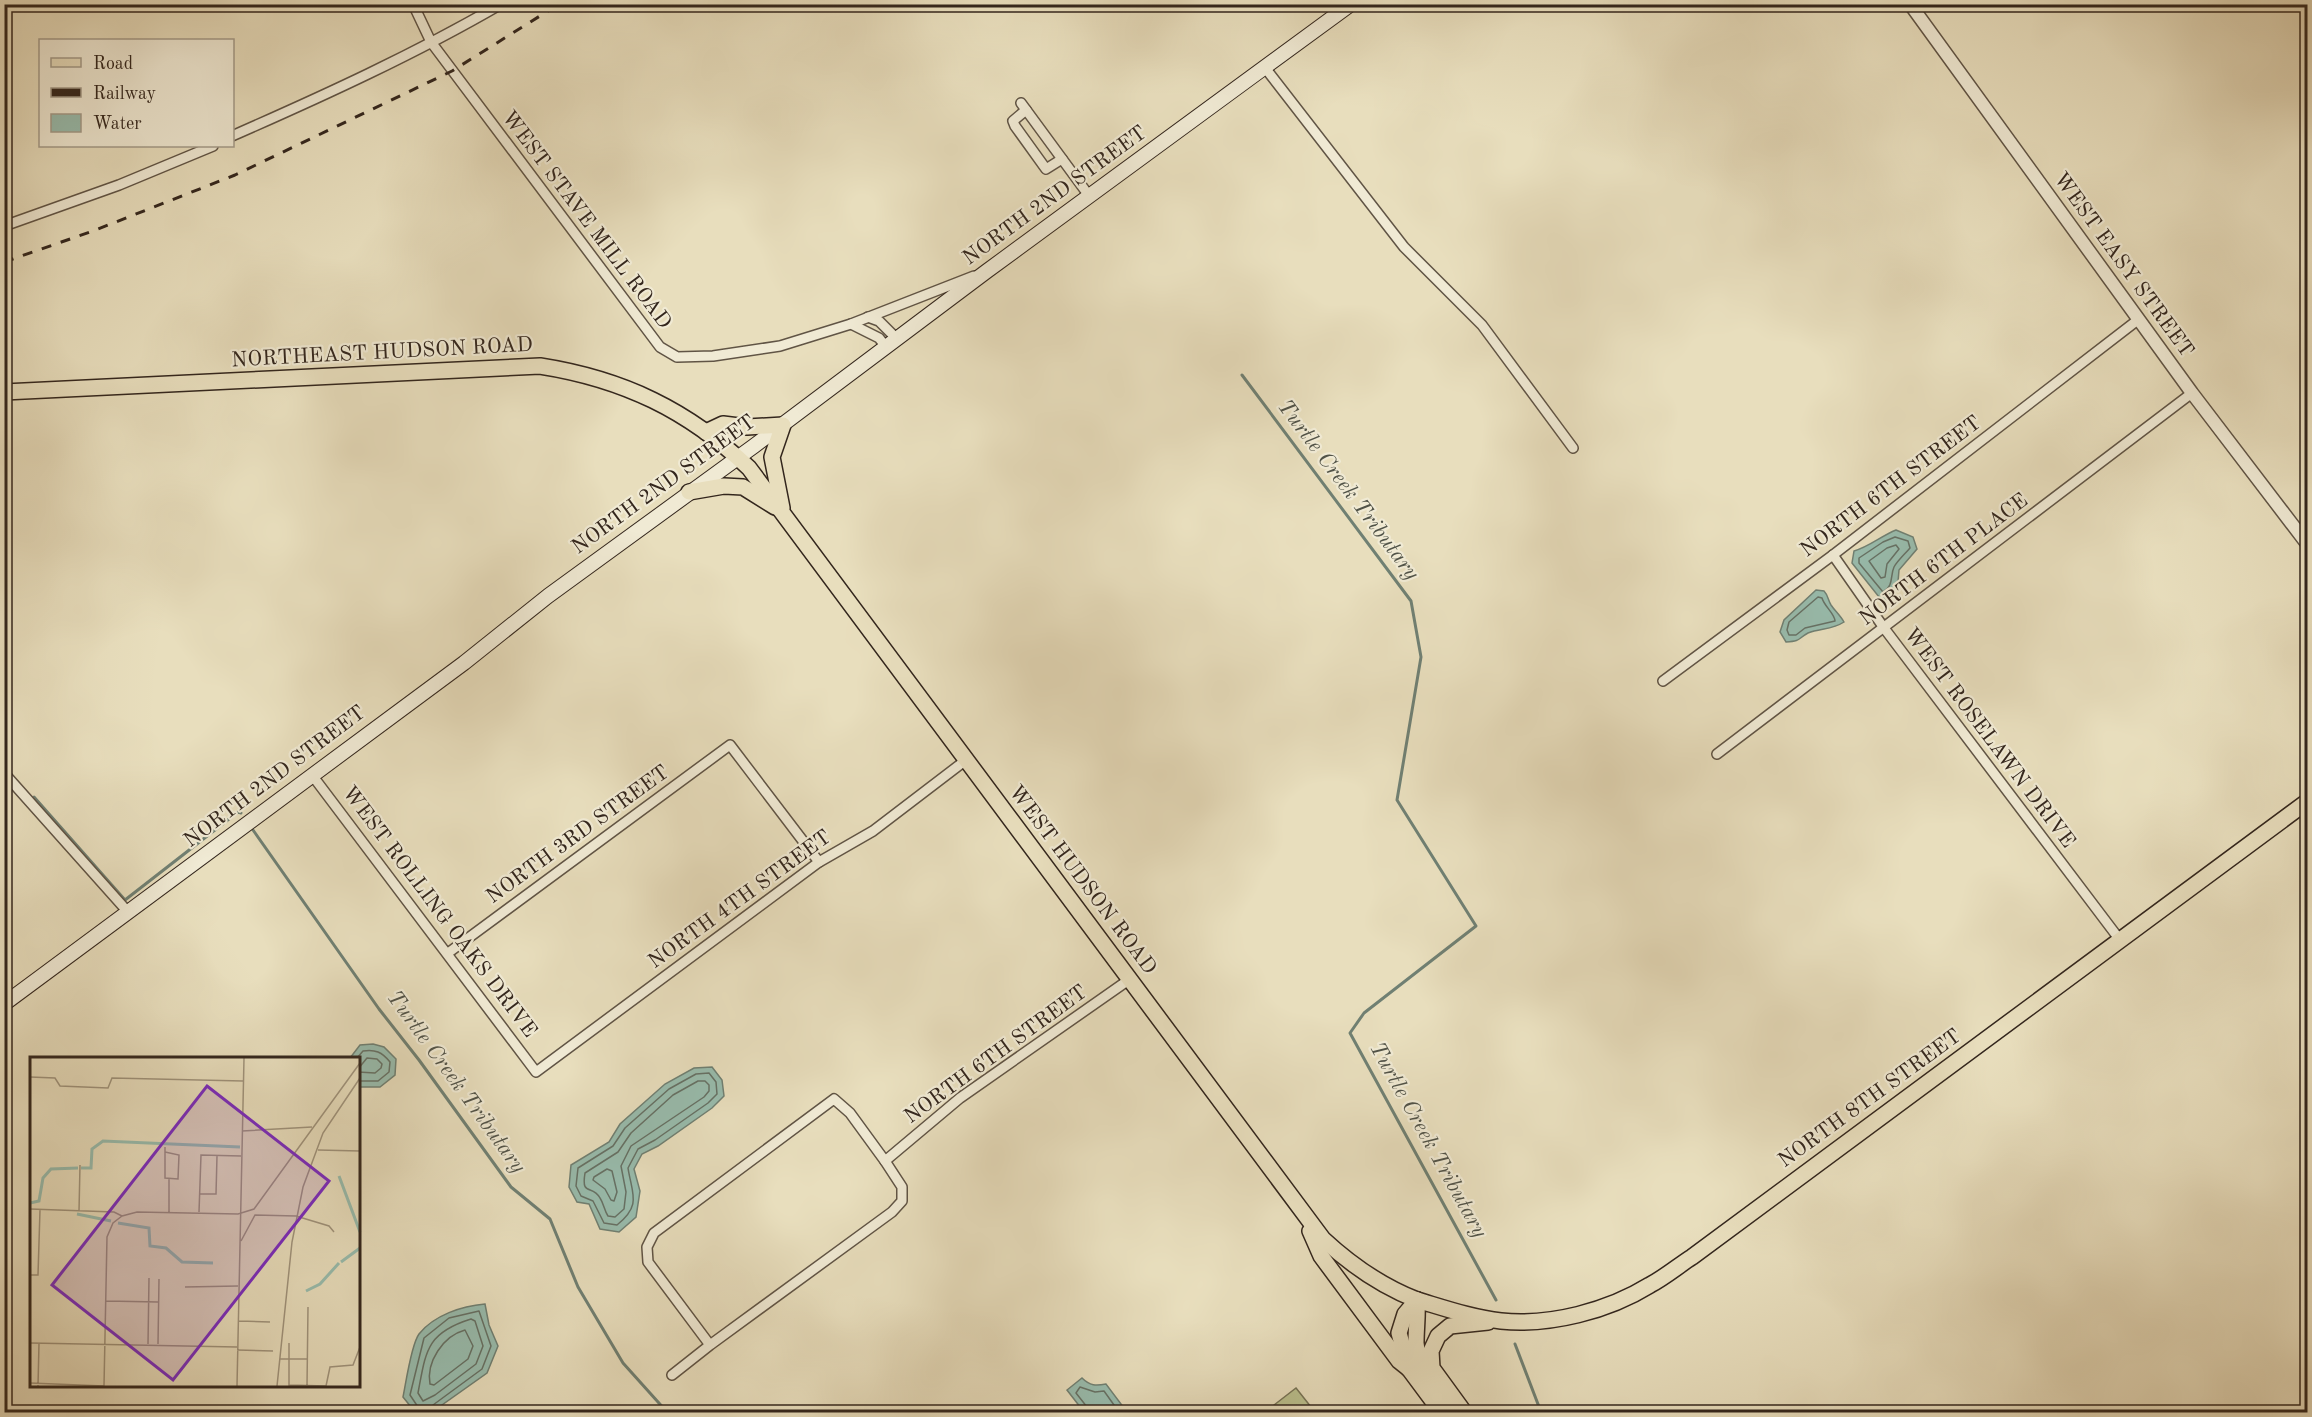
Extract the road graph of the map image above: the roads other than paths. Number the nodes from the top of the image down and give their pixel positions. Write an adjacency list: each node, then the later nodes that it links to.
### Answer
1 (413, 4): 5 (street, WEST STAVE MILL ROAD)
2 (501, 4): 5 (street)
3 (1351, 4): 6 (main road, NORTH 2ND STREET)
4 (1910, 4): 14 (street, WEST EASY STREET)
5 (430, 42): 7 (street); 15 (street, WEST STAVE MILL ROAD)
6 (1266, 69): 10 (main road, NORTH 2ND STREET); 21 (street)
7 (234, 135)
8 (211, 147): 11 (street)
9 (1062, 159): 9 (street); 10 (street)
10 (1089, 197): 12 (main road, NORTH 2ND STREET)
11 (4, 226)
12 (987, 271): 13 (street, WEST STAVE MILL ROAD); 16 (main road, NORTH 2ND STREET)
13 (868, 317): 15 (street, WEST STAVE MILL ROAD); 16 (street)
14 (2139, 319): 18 (street, WEST EASY STREET); 26 (street, NORTH 6TH STREET)
15 (851, 324): 16 (street)
16 (892, 343): 19 (main road, NORTH 2ND STREET)
17 (4, 392): 20 (main road, NORTHEAST HUDSON ROAD)
18 (2192, 393): 25 (street, WEST EASY STREET); 27 (street, NORTH 6TH PLACE)
19 (783, 425): 20 (main road); 22 (main road, NORTH 2ND STREET); 24 (main road)
20 (706, 432): 22 (main road, NORTHEAST HUDSON ROAD)
21 (1573, 448)
22 (737, 457): 23 (main road, NORTH 2ND STREET); 24 (main road, WEST HUDSON ROAD)
23 (689, 492): 24 (main road); 32 (main road, NORTH 2ND STREET)
24 (782, 512): 30 (main road, WEST HUDSON ROAD)
25 (2307, 545)
26 (1833, 555): 27 (street, WEST ROSELAWN DRIVE); 28 (street, NORTH 6TH STREET)
27 (1884, 628): 29 (street, NORTH 6TH PLACE); 36 (street, WEST ROSELAWN DRIVE)
28 (1663, 681)
29 (1717, 754)
30 (966, 760): 34 (street, NORTH 4TH STREET); 38 (main road, WEST HUDSON ROAD)
31 (4, 773): 35 (street)
32 (312, 775): 35 (main road, NORTH 2ND STREET); 37 (street, WEST ROLLING OAKS DRIVE)
33 (2307, 801): 36 (main road, NORTH 8TH STREET)
34 (819, 862): 37 (street, NORTH 3RD STREET); 40 (street, NORTH 4TH STREET)
35 (128, 912): 39 (main road, NORTH 2ND STREET)
36 (2120, 940): 44 (main road, NORTH 8TH STREET)
37 (448, 953): 40 (street, WEST ROLLING OAKS DRIVE)
38 (1130, 980): 41 (street, NORTH 6TH STREET); 42 (main road, WEST HUDSON ROAD)
39 (4, 1004)
40 (536, 1072)
41 (885, 1161): 45 (street); 45 (street)
42 (1301, 1212): 43 (main road, WEST HUDSON ROAD); 46 (main road)
43 (1417, 1300): 44 (main road, NORTH 8TH STREET); 46 (main road); 49 (main road)
44 (1500, 1321): 50 (main road)
45 (710, 1345): 47 (street)
46 (1409, 1369): 48 (main road)
47 (672, 1375)
48 (1441, 1413)
49 (1454, 1413)
50 (1464, 1413)

